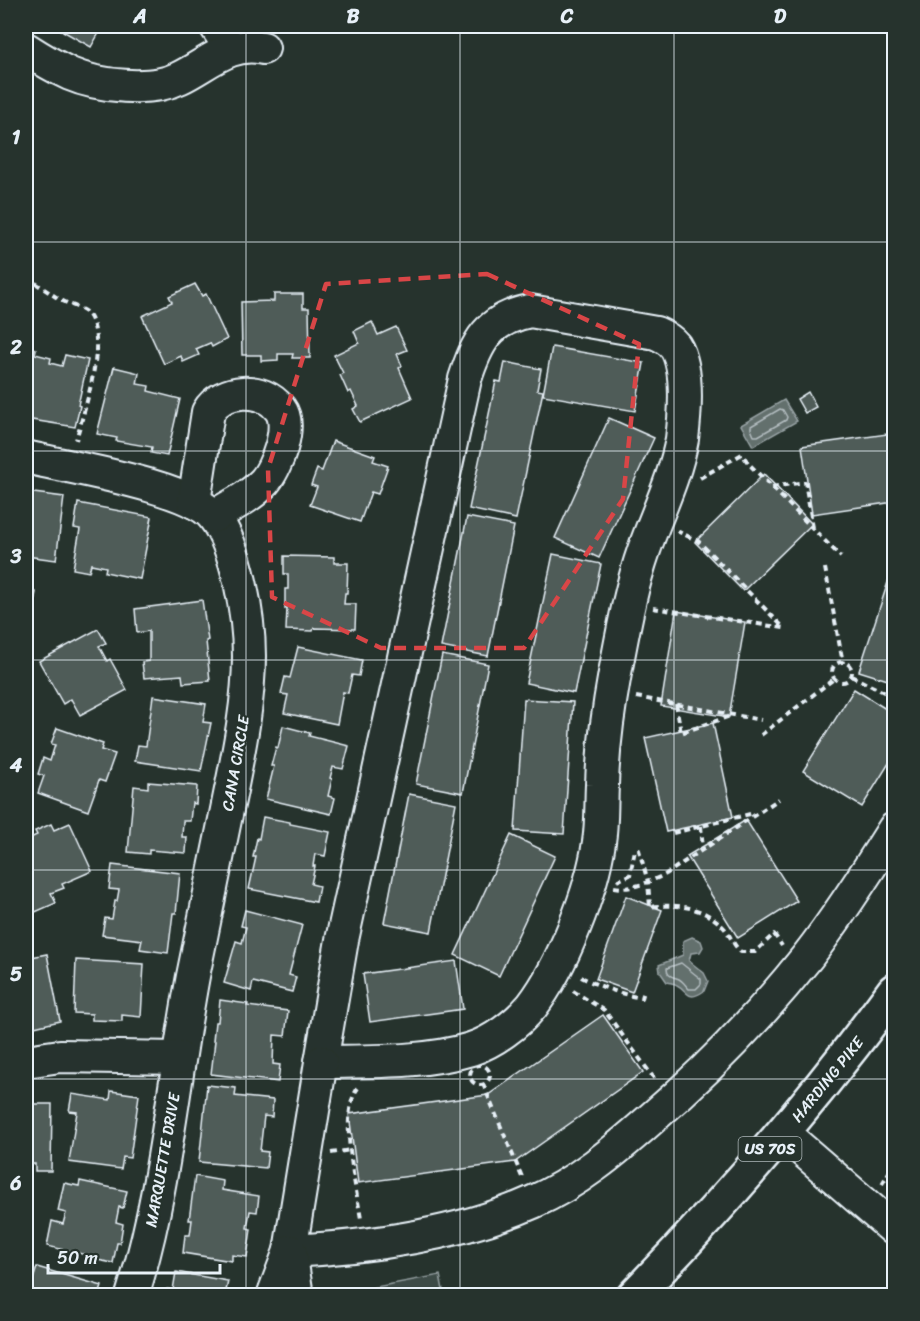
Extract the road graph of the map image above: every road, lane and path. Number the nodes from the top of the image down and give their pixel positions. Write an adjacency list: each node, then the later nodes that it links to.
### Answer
1 (223, 37): 2 (street); 3 (street)
2 (263, 48)
3 (26, 49)
4 (26, 278): 6 (path)
5 (26, 458): 6 (street, CANA CIRCLE)
6 (69, 467): 33 (street, CANA CIRCLE)
7 (772, 487): 8 (path); 9 (path); 9 (path)
8 (661, 509): 12 (street); 12 (path); 36 (street)
9 (813, 528): 10 (path)
10 (841, 556)
11 (825, 568): 13 (path)
12 (629, 605): 16 (street)
13 (843, 663): 14 (path); 15 (path)
14 (851, 676): 15 (path); 17 (path)
15 (835, 678): 21 (path)
16 (611, 693): 18 (path); 30 (street)
17 (894, 697)
18 (676, 704): 19 (path); 19 (path)
19 (735, 715): 20 (path)
20 (761, 720)
21 (761, 735)
22 (779, 799): 23 (path)
23 (759, 812): 24 (path); 27 (path)
24 (701, 826): 26 (path); 27 (path)
25 (894, 829): 29 (street)
26 (673, 833)
27 (703, 849): 28 (path)
28 (648, 882): 28 (path); 29 (path)
29 (796, 969): 38 (street)
30 (553, 971): 31 (path); 35 (street); 38 (path)
31 (644, 991)
32 (894, 991): 39 (main road, HARDING PIKE / US 70S)
33 (179, 1058): 34 (street); 44 (street, MARQUETTE DRIVE)
34 (26, 1060)
35 (358, 1061): 36 (street); 42 (path)
36 (321, 1062): 43 (street)
37 (483, 1084): 40 (path)
38 (671, 1102): 40 (street)
39 (783, 1133): 41 (street); 47 (main road, HARDING PIKE / US 70S)
40 (532, 1203): 42 (street)
41 (894, 1229)
42 (364, 1245): 43 (street)
43 (290, 1251): 45 (street); 46 (street)
44 (132, 1296)
45 (273, 1296)
46 (297, 1296)
47 (634, 1296)

